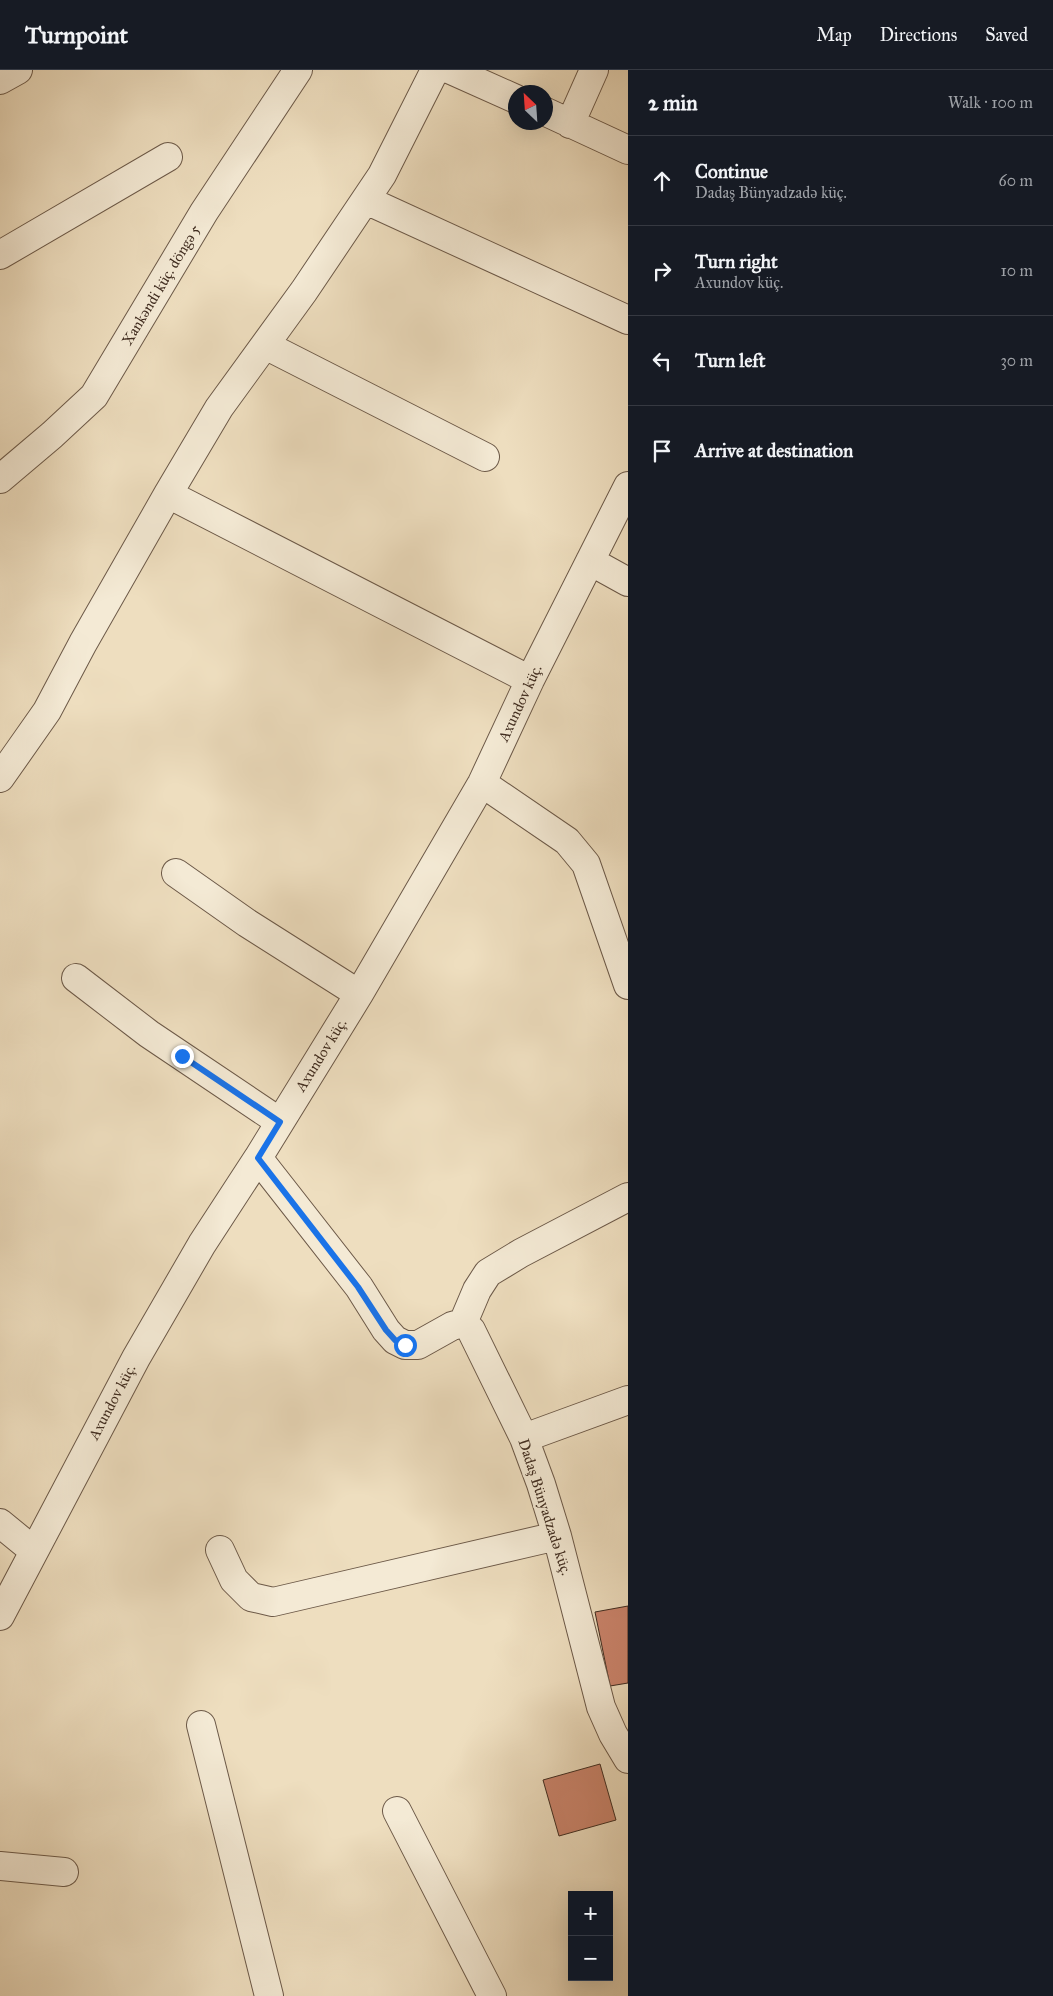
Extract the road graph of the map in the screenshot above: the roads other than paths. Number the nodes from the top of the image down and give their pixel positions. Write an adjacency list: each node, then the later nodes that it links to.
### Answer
1 (18, 70): 6 (street)
2 (298, 70): 17 (street, Xankəndi küç. döngə 5)
3 (435, 70): 12 (street)
4 (451, 70): 7 (street)
5 (594, 70): 9 (street)
6 (0, 80)
7 (508, 95)
8 (553, 116): 9 (street)
9 (570, 124): 10 (street)
10 (628, 150)
11 (168, 157): 13 (street)
12 (366, 200): 14 (street); 15 (street)
13 (0, 255)
14 (628, 320)
15 (265, 344): 16 (street); 19 (street)
16 (485, 457)
17 (0, 479)
18 (628, 486): 20 (street, Axundov küç.)
19 (168, 494): 22 (street); 23 (street)
20 (590, 561): 21 (street); 22 (street, Axundov küç.)
21 (628, 582)
22 (530, 680): 24 (street, Axundov küç.)
23 (0, 778)
24 (482, 783): 27 (street); 28 (street, Axundov küç.)
25 (176, 873): 28 (street)
26 (76, 978): 29 (street)
27 (628, 985)
28 (359, 994): 29 (street, Axundov küç.)
29 (280, 1122): 30 (street, Axundov küç.)
30 (258, 1158): 32 (street); 38 (street, Axundov küç.)
31 (628, 1197): 32 (street)
32 (464, 1323): 34 (street, Dadaş Bünyadzadə küç.)
33 (628, 1400): 34 (street)
34 (524, 1438): 36 (street, Dadaş Bünyadzadə küç.)
35 (0, 1523): 38 (street)
36 (557, 1536): 37 (street); 41 (street, Dadaş Bünyadzadə küç.)
37 (220, 1550)
38 (34, 1551): 39 (street, Axundov küç.)
39 (0, 1616)
40 (201, 1725): 45 (street)
41 (628, 1759)
42 (397, 1812): 46 (street)
43 (0, 1866): 44 (street)
44 (64, 1872)
45 (270, 1996)
46 (492, 1996)

